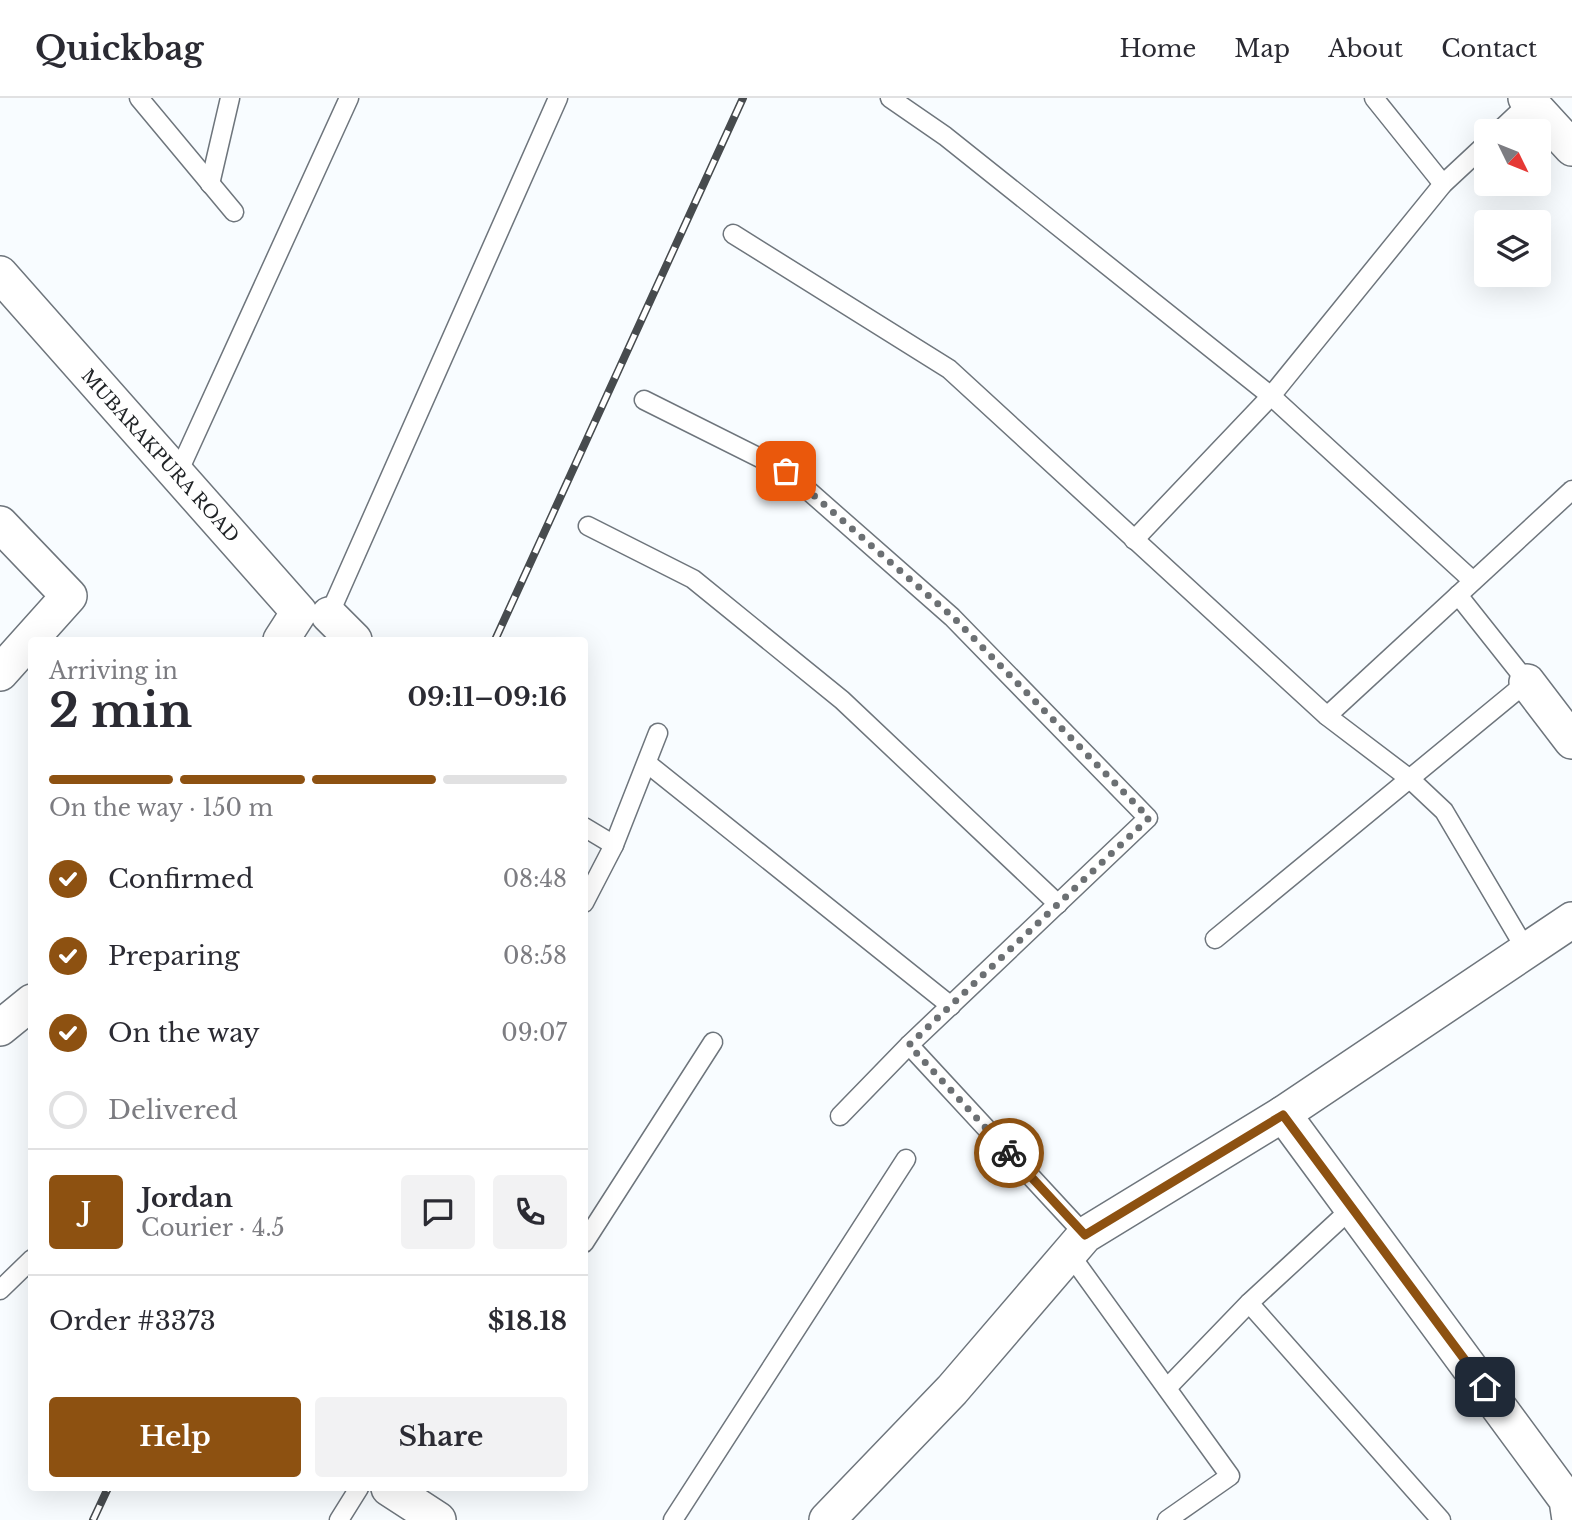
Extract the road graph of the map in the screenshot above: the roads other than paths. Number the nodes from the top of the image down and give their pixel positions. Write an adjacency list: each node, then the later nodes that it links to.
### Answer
1 (139, 98): 11 (lane)
2 (230, 98): 11 (lane)
3 (349, 98): 18 (lane)
4 (558, 98): 25 (lane)
5 (1374, 98): 12 (lane)
6 (1530, 100): 8 (lane); 9 (street)
7 (901, 101): 16 (lane)
8 (1511, 119)
9 (1572, 148)
10 (1474, 155): 12 (lane)
11 (210, 184): 13 (lane)
12 (1443, 184): 16 (lane)
13 (234, 212)
14 (733, 234): 22 (lane)
15 (0, 274): 18 (street, MUBARAKPURA ROAD)
16 (1271, 396): 22 (lane); 23 (lane)
17 (644, 400): 39 (lane)
18 (177, 475): 25 (street, MUBARAKPURA ROAD)
19 (1572, 490): 23 (lane)
20 (0, 524): 26 (street)
21 (587, 526): 39 (lane)
22 (1134, 540): 31 (lane)
23 (1473, 581): 24 (lane)
24 (1458, 595): 30 (lane); 31 (lane)
25 (303, 623): 27 (street, MUBARAKPURA ROAD)
26 (32, 637)
27 (345, 637)
28 (28, 642): 29 (street)
29 (0, 673)
30 (1527, 682): 32 (street); 35 (lane)
31 (1327, 716): 35 (lane)
32 (1567, 724)
33 (658, 733): 34 (lane)
34 (648, 764): 37 (lane); 44 (lane)
35 (1410, 779): 41 (lane); 42 (lane)
36 (588, 829): 37 (lane)
37 (614, 845): 38 (lane)
38 (588, 895)
39 (1058, 904): 44 (lane)
40 (1572, 920): 42 (street)
41 (1215, 939)
42 (1526, 950): 48 (street)
43 (28, 1005): 45 (street)
44 (951, 1006): 47 (lane)
45 (0, 1028)
46 (713, 1042): 52 (lane)
47 (909, 1045): 49 (lane); 53 (lane)
48 (1283, 1115): 51 (street); 53 (street)
49 (840, 1116)
50 (906, 1159): 60 (lane)
51 (1352, 1208): 56 (lane); 64 (street)
52 (588, 1236)
53 (1077, 1244): 57 (lane); 61 (street)
54 (28, 1263): 55 (lane)
55 (0, 1290)
56 (1249, 1303): 57 (lane); 63 (lane)
57 (1167, 1388): 62 (lane)
58 (357, 1491): 59 (lane)
59 (339, 1520)
60 (673, 1520)
61 (827, 1520)
62 (1167, 1520)
63 (1441, 1520)
64 (1570, 1520)

